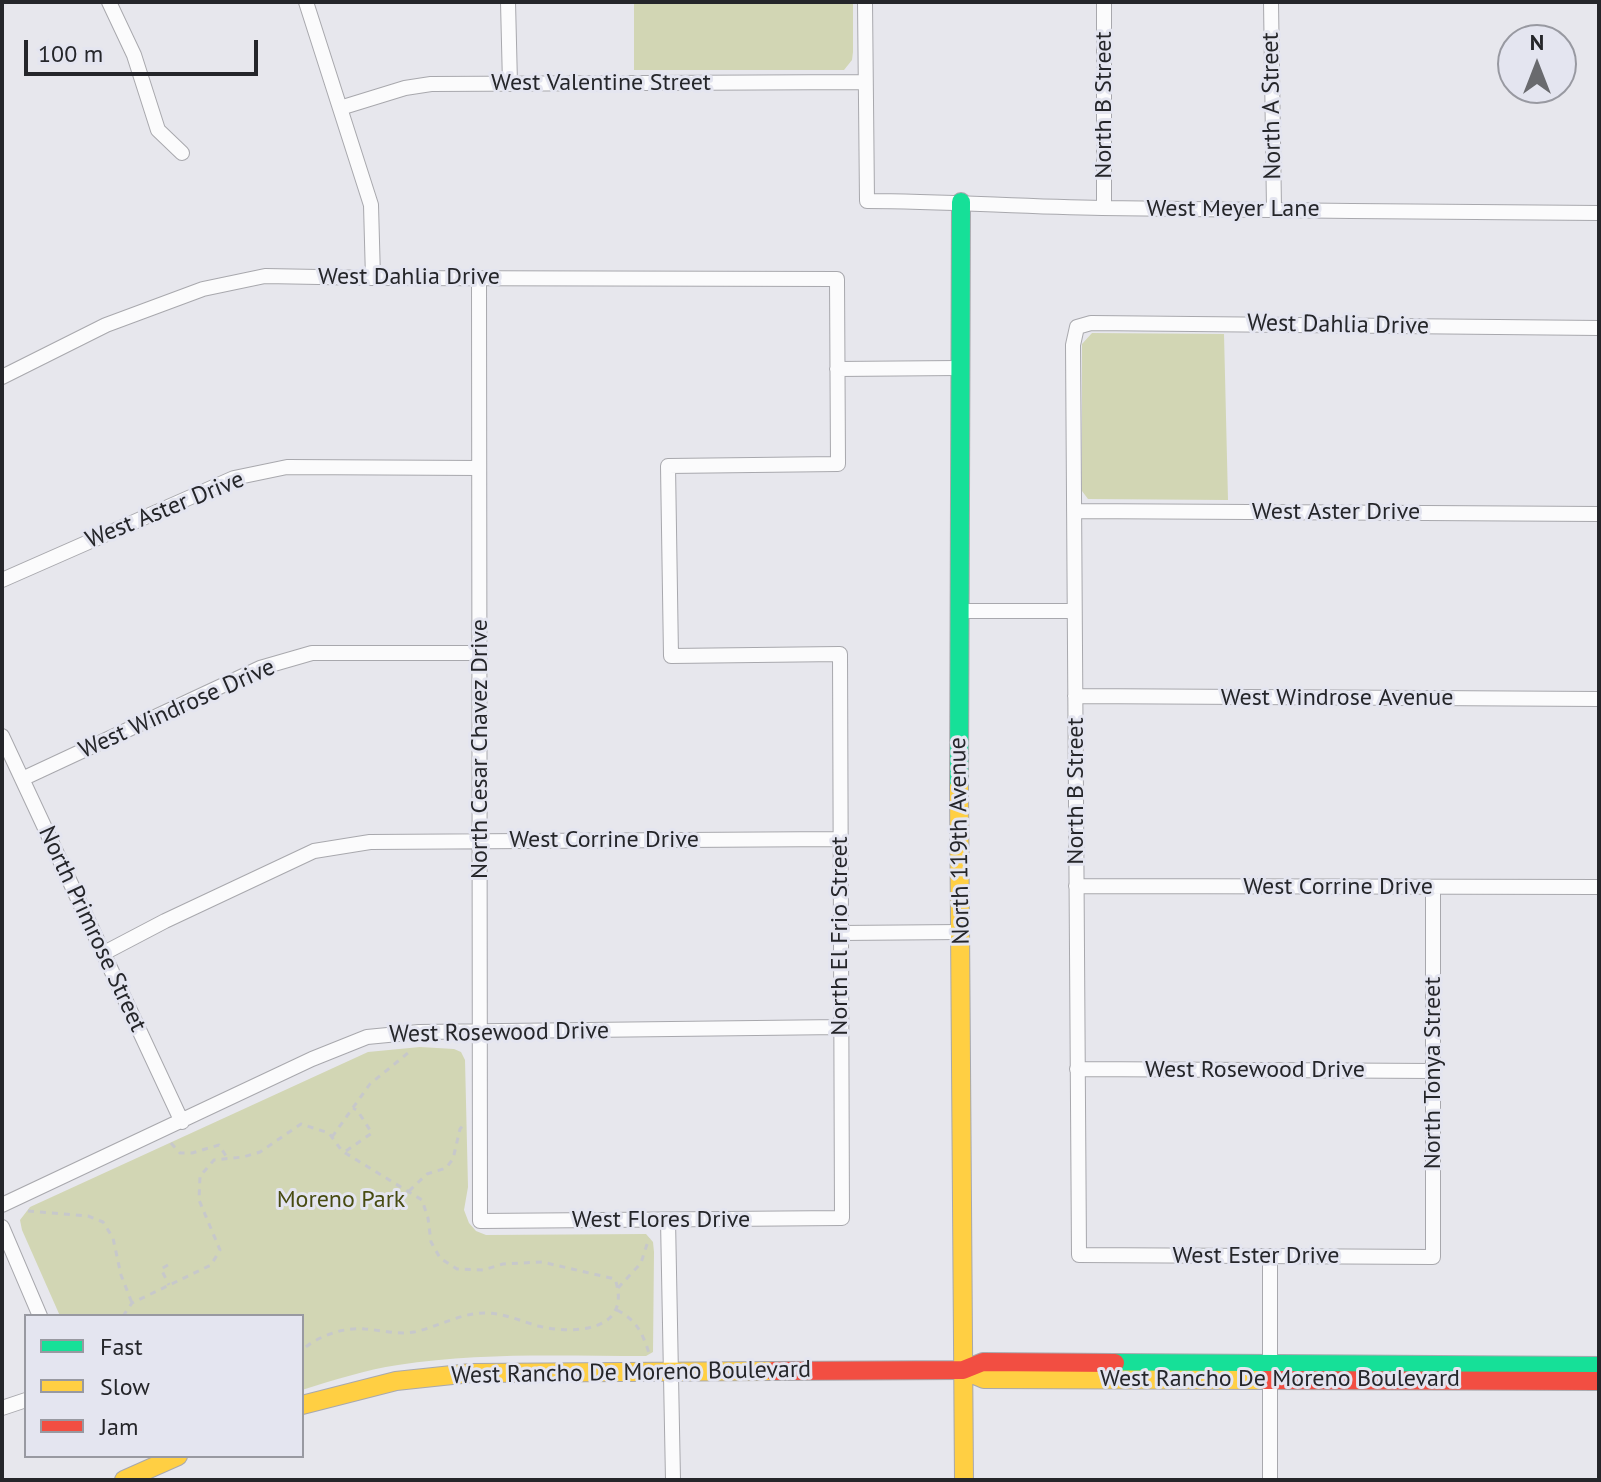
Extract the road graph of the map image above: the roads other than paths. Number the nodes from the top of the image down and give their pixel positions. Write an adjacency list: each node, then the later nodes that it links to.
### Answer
1 (109, 2): 10 (street)
2 (306, 2): 9 (street)
3 (508, 2): 8 (street)
4 (865, 2): 7 (street)
5 (1104, 2): 12 (street, North B Street)
6 (1271, 2): 13 (street, North A Street)
7 (865, 82): 8 (street, West Valentine Street); 11 (street, West Meyer Lane)
8 (510, 84): 9 (street, West Valentine Street)
9 (340, 108): 15 (street)
10 (182, 153)
11 (961, 202): 12 (street, West Meyer Lane); 19 (street, North 119th Avenue)
12 (1104, 208): 13 (street, West Meyer Lane)
13 (1274, 209): 14 (street, West Meyer Lane)
14 (1599, 213)
15 (373, 278): 16 (street, West Dahlia Drive); 21 (street, West Dahlia Drive)
16 (479, 278): 20 (street, West Dahlia Drive); 22 (street, North Cesar Chavez Drive)
17 (1077, 327): 18 (street, West Dahlia Drive); 23 (street, North B Street)
18 (1599, 328)
19 (958, 368): 20 (street); 26 (street, North 119th Avenue)
20 (837, 369): 33 (street, North El Frio Street)
21 (2, 377)
22 (479, 468): 25 (street, West Aster Drive); 28 (street, North Cesar Chavez Drive)
23 (1074, 511): 24 (street, West Aster Drive); 27 (street, North B Street)
24 (1599, 514)
25 (2, 580)
26 (958, 611): 27 (street); 38 (street, North 119th Avenue)
27 (1074, 611): 29 (street, North B Street)
28 (480, 653): 32 (street, West Windrose Drive); 34 (street, North Cesar Chavez Drive)
29 (1075, 696): 30 (street, West Windrose Avenue); 35 (street, North B Street)
30 (1599, 699)
31 (2, 736): 32 (street, North Primrose Street)
32 (22, 779): 40 (street, North Primrose Street)
33 (840, 839): 34 (street, West Corrine Drive); 39 (street, North El Frio Street)
34 (480, 841): 40 (street, West Corrine Drive); 42 (street, North Cesar Chavez Drive)
35 (1076, 886): 37 (street, West Corrine Drive); 43 (street, North B Street)
36 (1599, 887): 37 (street, West Corrine Drive)
37 (1433, 888): 44 (street, North Tonya Street)
38 (961, 932): 39 (street); 56 (street, North 119th Avenue)
39 (840, 933): 41 (street, North El Frio Street)
40 (104, 953): 45 (street, North Primrose Street)
41 (840, 1027): 42 (street, West Rosewood Drive); 47 (street, North El Frio Street)
42 (480, 1032): 45 (street, West Rosewood Drive); 49 (street, North Cesar Chavez Drive)
43 (1077, 1069): 44 (street, West Rosewood Drive); 51 (street, North B Street)
44 (1433, 1071): 53 (street, North Tonya Street)
45 (182, 1122): 46 (street, West Rosewood Drive)
46 (2, 1205)
47 (842, 1218): 48 (street, West Flores Drive)
48 (668, 1220): 49 (street, West Flores Drive); 58 (street)
49 (480, 1221)
50 (2, 1227): 54 (street)
51 (1079, 1255): 52 (street, West Ester Drive)
52 (1270, 1256): 53 (street, West Ester Drive); 57 (street)
53 (1433, 1257)
54 (39, 1314)
55 (1599, 1366): 57 (street, West Rancho De Moreno Boulevard)
56 (963, 1370): 57 (street, West Rancho De Moreno Boulevard); 58 (street, West Rancho De Moreno Boulevard); 66 (street, North 119th Avenue)
57 (1270, 1371): 59 (street, West Rancho De Moreno Boulevard); 67 (street)
58 (673, 1372): 61 (street, West Rancho De Moreno Boulevard); 65 (street)
59 (1599, 1381)
60 (24, 1401): 62 (street)
61 (304, 1404)
62 (2, 1408)
63 (174, 1458): 64 (street)
64 (124, 1480)
65 (673, 1480)
66 (964, 1480)
67 (1270, 1480)

